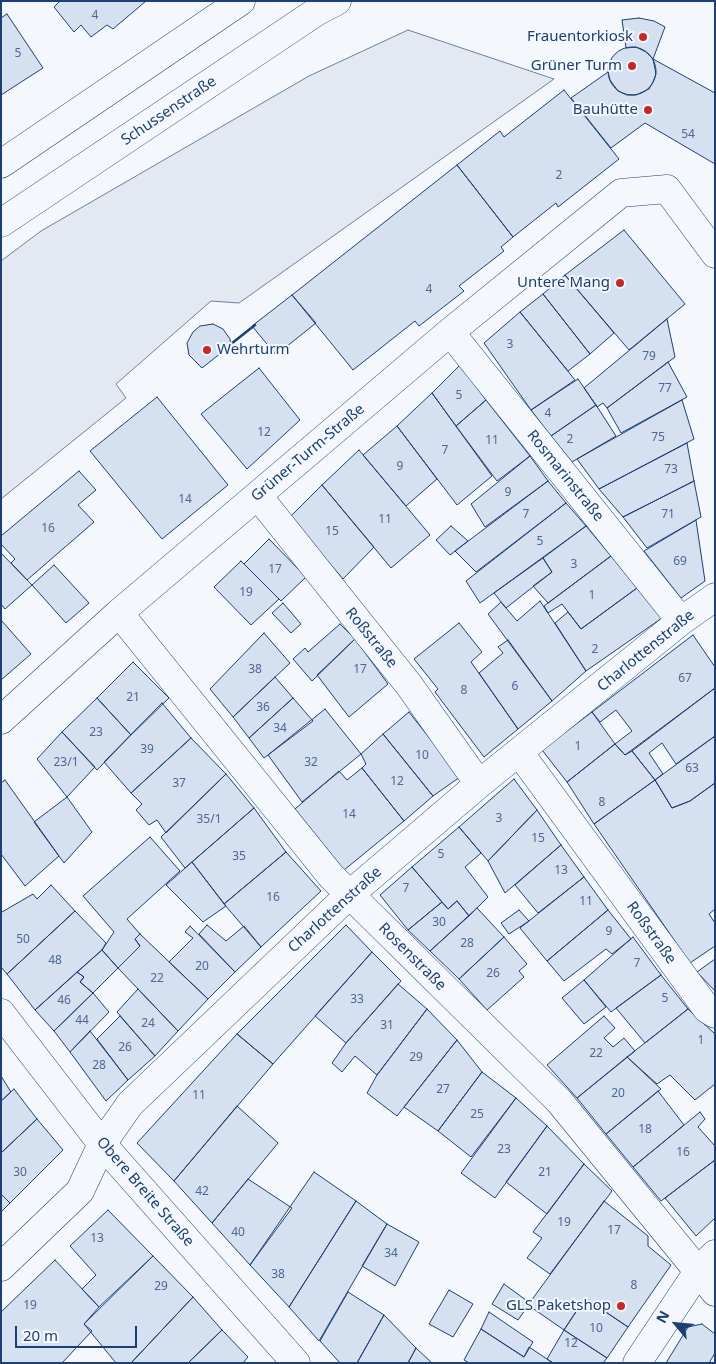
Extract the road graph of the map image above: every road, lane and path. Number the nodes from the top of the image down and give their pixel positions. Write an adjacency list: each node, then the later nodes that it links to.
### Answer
1 (241, 1): 3 (street)
2 (337, 1): 4 (street, Schussenstraße)
3 (1, 164)
4 (1, 223)
5 (715, 254): 6 (street, Grüner-Turm-Straße)
6 (450, 332): 7 (street, Grüner-Turm-Straße); 10 (street, Rosmarinstraße)
7 (258, 496): 9 (street, Grüner-Turm-Straße); 13 (street, Roßstraße)
8 (715, 597): 10 (street, Charlottenstraße)
9 (119, 613): 11 (street, Grüner-Turm-Straße); 14 (street, Rosenstraße)
10 (681, 620): 12 (street, Charlottenstraße)
11 (1, 720)
12 (519, 752): 13 (street, Charlottenstraße); 16 (street, Roßstraße)
13 (480, 784): 14 (street, Charlottenstraße)
14 (350, 895): 17 (street, Charlottenstraße); 19 (street, Rosenstraße)
15 (1, 1013): 17 (street, Obere Breite Straße)
16 (715, 1014)
17 (102, 1144): 18 (street, Charlottenstraße); 20 (street, Obere Breite Straße)
18 (1, 1267)
19 (710, 1272): 21 (street)
20 (296, 1363)
21 (638, 1363)

